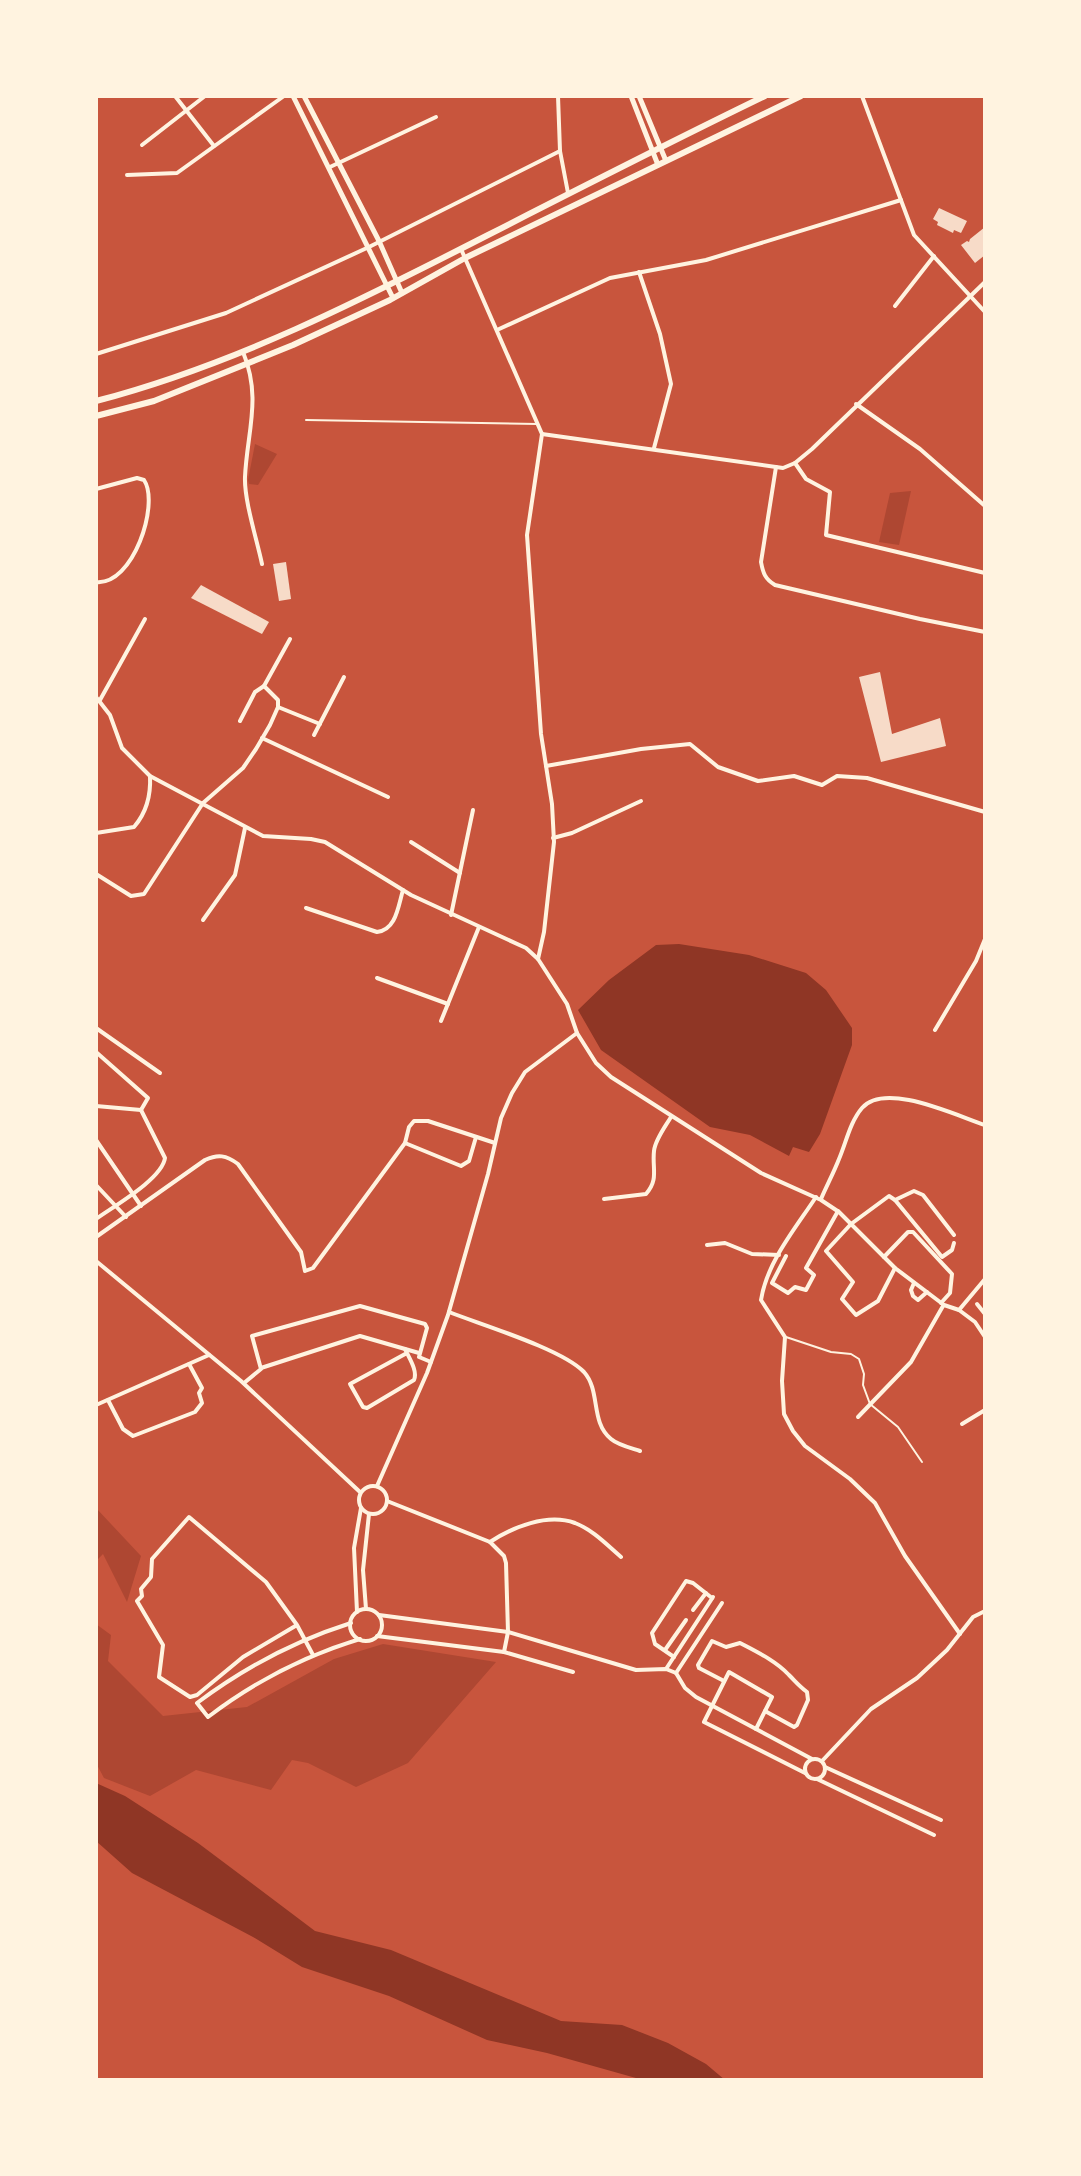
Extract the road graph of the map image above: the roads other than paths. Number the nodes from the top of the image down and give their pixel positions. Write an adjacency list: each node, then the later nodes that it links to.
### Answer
1 (175, 96): 12 (street)
2 (205, 96): 12 (street)
3 (284, 96): 15 (street)
4 (293, 96): 22 (street)
5 (304, 96): 20 (street)
6 (558, 96): 18 (street)
7 (631, 96): 17 (street)
8 (639, 96): 16 (street)
9 (765, 96): 16 (highway)
10 (801, 96): 19 (highway)
11 (862, 96): 25 (street)
12 (186, 111): 14 (street); 15 (street)
13 (436, 117): 20 (street)
14 (142, 145)
15 (214, 146): 23 (street)
16 (660, 147): 17 (highway); 19 (street)
17 (652, 150): 21 (street); 24 (highway)
18 (560, 151): 24 (street); 26 (street)
19 (666, 161): 21 (highway)
20 (340, 162): 22 (street); 26 (street)
21 (658, 165): 30 (highway)
22 (330, 167): 27 (street)
23 (127, 175)
24 (568, 193): 28 (highway)
25 (901, 200): 29 (street); 31 (street)
26 (379, 241): 27 (street); 33 (street)
27 (369, 247): 34 (street); 42 (street)
28 (461, 249): 30 (street); 33 (highway)
29 (934, 256): 36 (street); 38 (street)
30 (465, 258): 35 (highway); 40 (street)
31 (639, 272): 40 (street); 50 (street)
32 (985, 282): 36 (street)
33 (396, 283): 34 (highway); 35 (street)
34 (388, 287): 37 (street); 41 (highway)
35 (402, 293): 37 (highway)
36 (969, 294): 39 (street); 45 (street)
37 (393, 298): 43 (highway)
38 (895, 306)
39 (985, 312)
40 (496, 331): 48 (street)
41 (243, 352): 43 (street); 44 (highway)
42 (96, 354)
43 (248, 364): 46 (highway); 55 (street)
44 (96, 401)
45 (856, 404): 51 (street); 54 (street)
46 (96, 416)
47 (306, 420): 48 (lane)
48 (537, 424): 49 (street)
49 (542, 434): 50 (street); 69 (street)
50 (654, 448): 52 (street)
51 (795, 463): 52 (street); 56 (street)
52 (776, 467): 59 (street)
53 (96, 489): 57 (street)
54 (985, 506)
55 (262, 564)
56 (985, 573)
57 (96, 582)
58 (145, 619): 63 (street)
59 (985, 632)
60 (290, 639): 62 (street)
61 (344, 677): 66 (street)
62 (264, 686): 64 (street); 65 (street)
63 (98, 699): 70 (street)
64 (278, 707): 66 (street); 68 (street)
65 (240, 721)
66 (320, 724): 67 (street)
67 (314, 735)
68 (262, 738): 71 (street); 73 (street)
69 (546, 766): 75 (street); 78 (street)
70 (150, 776): 73 (street); 77 (street)
71 (388, 797)
72 (641, 801): 78 (street)
73 (203, 803): 76 (street); 81 (street)
74 (473, 810): 80 (street)
75 (985, 812)
76 (245, 828): 82 (street); 85 (street)
77 (96, 833)
78 (553, 838): 88 (street)
79 (411, 842): 80 (street)
80 (460, 873): 84 (street)
81 (96, 874)
82 (403, 890): 83 (street); 84 (street)
83 (306, 908)
84 (451, 915): 86 (street)
85 (203, 920)
86 (479, 927): 88 (street); 90 (street)
87 (985, 939): 93 (street)
88 (538, 959): 94 (street)
89 (377, 978): 90 (street)
90 (448, 1004): 91 (street)
91 (441, 1021)
92 (96, 1028): 96 (street)
93 (935, 1030)
94 (577, 1033): 99 (street); 104 (street)
95 (96, 1052): 98 (street)
96 (160, 1073)
97 (96, 1106): 98 (street)
98 (141, 1110): 106 (street)
99 (671, 1117): 107 (street); 108 (street)
100 (985, 1125): 107 (street)
101 (476, 1137): 103 (street); 103 (street); 104 (street)
102 (96, 1140): 106 (street)
103 (405, 1143): 111 (street)
104 (495, 1143): 131 (street)
105 (96, 1185): 110 (street)
106 (133, 1194): 110 (street); 111 (street)
107 (818, 1198): 112 (street); 120 (street)
108 (604, 1199)
109 (895, 1200): 115 (street); 116 (street); 118 (street)
110 (116, 1205): 113 (street); 114 (street)
111 (141, 1206): 113 (street)
112 (838, 1211): 115 (street); 121 (street)
113 (126, 1217): 117 (street)
114 (96, 1219)
115 (851, 1224): 122 (street); 124 (street)
116 (954, 1235)
117 (96, 1237)
118 (954, 1243)
119 (707, 1245): 120 (street)
120 (779, 1255): 134 (street)
121 (786, 1256)
122 (884, 1257): 124 (street); 128 (street)
123 (96, 1261): 138 (street)
124 (895, 1268): 126 (street)
125 (985, 1279): 130 (street)
126 (914, 1283): 127 (street); 127 (street)
127 (927, 1292): 128 (street)
128 (942, 1304): 130 (street); 144 (street)
129 (977, 1304): 132 (street)
130 (959, 1310): 133 (street)
131 (449, 1312): 139 (street); 149 (street)
132 (985, 1314)
133 (983, 1329): 135 (street)
134 (785, 1337): 144 (lane); 170 (street)
135 (985, 1337)
136 (406, 1351): 136 (street); 137 (street); 141 (street)
137 (419, 1353): 139 (street); 141 (street)
138 (209, 1355): 140 (street); 142 (street)
139 (431, 1362): 151 (street)
140 (189, 1364): 143 (street); 143 (street)
141 (261, 1369): 142 (street)
142 (244, 1383): 152 (street)
143 (108, 1400): 145 (street)
144 (870, 1404): 147 (street); 150 (lane)
145 (96, 1405)
146 (985, 1410): 148 (street)
147 (858, 1417)
148 (962, 1424)
149 (640, 1451)
150 (922, 1462)
151 (377, 1486): 152 (street); 153 (street)
152 (360, 1492): 154 (street)
153 (387, 1501): 155 (street); 156 (street)
154 (361, 1508): 155 (street); 163 (street)
155 (369, 1514): 160 (street)
156 (490, 1542): 157 (street); 168 (street)
157 (621, 1557)
158 (706, 1593): 161 (street); 169 (street); 175 (street)
159 (722, 1603): 174 (street)
160 (366, 1609): 163 (street); 164 (street)
161 (693, 1610)
162 (985, 1611): 170 (street)
163 (357, 1612): 166 (street)
164 (379, 1615): 168 (street); 171 (street)
165 (686, 1620): 175 (street)
166 (351, 1623): 172 (street); 173 (street)
167 (297, 1625): 167 (street); 172 (street)
168 (508, 1632): 176 (street); 179 (street)
169 (688, 1634): 174 (street); 178 (street)
170 (960, 1634): 187 (street)
171 (377, 1636): 173 (street); 176 (street)
172 (306, 1638): 177 (street); 177 (street)
173 (360, 1639): 177 (street)
174 (697, 1640): 181 (street)
175 (665, 1650): 178 (street)
176 (504, 1652): 180 (street)
177 (313, 1655)
178 (674, 1657): 179 (street)
179 (666, 1669): 181 (street)
180 (573, 1672)
181 (676, 1673): 183 (street)
182 (724, 1681): 183 (street); 184 (street); 184 (street)
183 (712, 1705): 185 (street); 188 (street)
184 (765, 1711): 185 (street)
185 (756, 1729): 186 (street)
186 (812, 1759): 187 (street); 188 (street)
187 (824, 1764): 189 (street); 190 (street)
188 (805, 1773): 189 (street)
189 (817, 1779): 191 (street)
190 (941, 1820)
191 (934, 1835)

